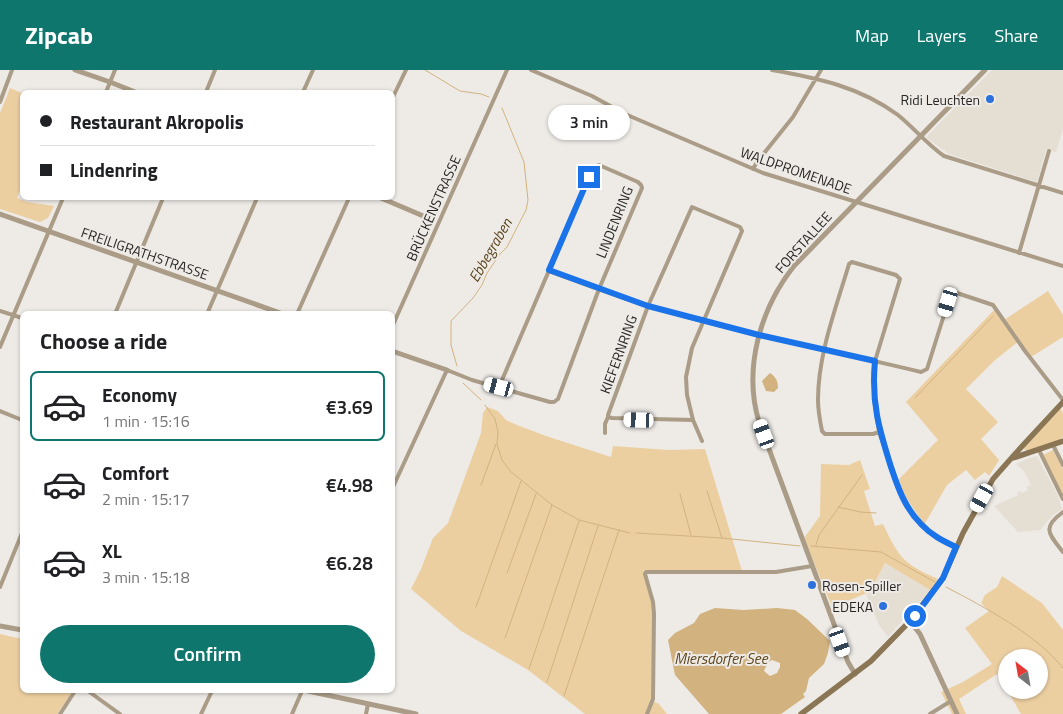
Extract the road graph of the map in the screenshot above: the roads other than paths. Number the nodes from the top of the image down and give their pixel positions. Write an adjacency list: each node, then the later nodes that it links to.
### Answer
1 (12, 70): 19 (street)
2 (75, 70): 13 (street)
3 (115, 70): 13 (street)
4 (215, 70): 16 (street)
5 (313, 70): 17 (street)
6 (406, 70): 18 (street)
7 (507, 70): 33 (street, BRÜCKENSTRASSE)
8 (531, 70): 22 (street, WALDPROMENADE)
9 (772, 70): 12 (street)
10 (821, 70): 12 (street)
11 (985, 70): 20 (street, FORSTALLEE)
12 (817, 78): 20 (street); 22 (street)
13 (110, 82): 14 (street); 15 (street)
14 (107, 90)
15 (130, 90)
16 (207, 90)
17 (304, 90)
18 (395, 93)
19 (0, 102)
20 (921, 135): 23 (street); 30 (street, FORSTALLEE)
21 (1049, 151): 23 (street)
22 (753, 169): 30 (street, WALDPROMENADE)
23 (1039, 186): 24 (street); 35 (street)
24 (1063, 193)
25 (62, 200): 34 (street)
26 (162, 200): 36 (street)
27 (256, 200): 40 (street)
28 (348, 200): 46 (street)
29 (386, 200): 32 (street)
30 (854, 203): 35 (street, WALDPROMENADE); 51 (street, FORSTALLEE)
31 (0, 214): 34 (street, FREILIGRATHSTRASSE)
32 (428, 218): 33 (street)
33 (439, 223): 49 (street, BRÜCKENSTRASSE)
34 (48, 231): 36 (street, FREILIGRATHSTRASSE); 47 (street)
35 (1019, 253): 37 (street, WALDPROMENADE)
36 (137, 263): 40 (street, FREILIGRATHSTRASSE); 43 (street)
37 (1063, 266)
38 (549, 270): 39 (street); 39 (street, LINDENRING); 57 (street, LINDENRING)
39 (598, 289): 41 (street); 57 (street, LINDENRING)
40 (218, 290): 44 (street); 45 (street, FREILIGRATHSTRASSE)
41 (648, 306): 50 (street); 50 (street, KIEFERNRING); 60 (street, KIEFERNRING)
42 (0, 311): 47 (street)
43 (116, 311)
44 (208, 311)
45 (275, 311)
46 (298, 311)
47 (13, 315): 48 (street); 52 (street)
48 (20, 317)
49 (395, 320)
50 (703, 321): 51 (street); 62 (street, KIEFERNRING)
51 (759, 335): 53 (street); 77 (street, FORSTALLEE)
52 (0, 347)
53 (824, 350): 55 (street); 55 (street); 63 (street)
54 (395, 352): 56 (street)
55 (875, 361): 58 (street); 63 (street)
56 (447, 370): 57 (street, LINDENRING); 71 (street)
57 (499, 387)
58 (1063, 401): 69 (main road)
59 (0, 411): 61 (street)
60 (608, 417): 62 (street); 64 (street, KIEFERNRING)
61 (20, 419)
62 (693, 420): 66 (street, KIEFERNRING)
63 (879, 432): 75 (street)
64 (605, 433)
65 (1063, 440): 67 (main road)
66 (702, 441)
67 (1053, 445): 68 (main road); 70 (street)
68 (1039, 450): 69 (main road); 72 (street)
69 (1013, 458): 75 (main road)
70 (1063, 466)
71 (395, 482)
72 (1063, 499)
73 (1063, 512): 76 (street)
74 (20, 538): 78 (street)
75 (956, 547): 79 (main road)
76 (1063, 552)
77 (812, 566): 82 (street, FORSTALLEE); 96 (street)
78 (0, 587)
79 (910, 621): 82 (main road); 88 (street)
80 (0, 626): 81 (street)
81 (20, 630)
82 (855, 674): 97 (main road)
83 (75, 693): 90 (street)
84 (91, 693): 91 (street)
85 (211, 693): 92 (street)
86 (301, 693): 93 (street)
87 (317, 693): 89 (street)
88 (951, 701): 98 (street); 99 (street)
89 (368, 704): 94 (street); 95 (street)
90 (60, 714)
91 (120, 714)
92 (201, 714)
93 (292, 714)
94 (366, 714)
95 (416, 714)
96 (647, 714)
97 (801, 714)
98 (930, 714)
99 (957, 714)

